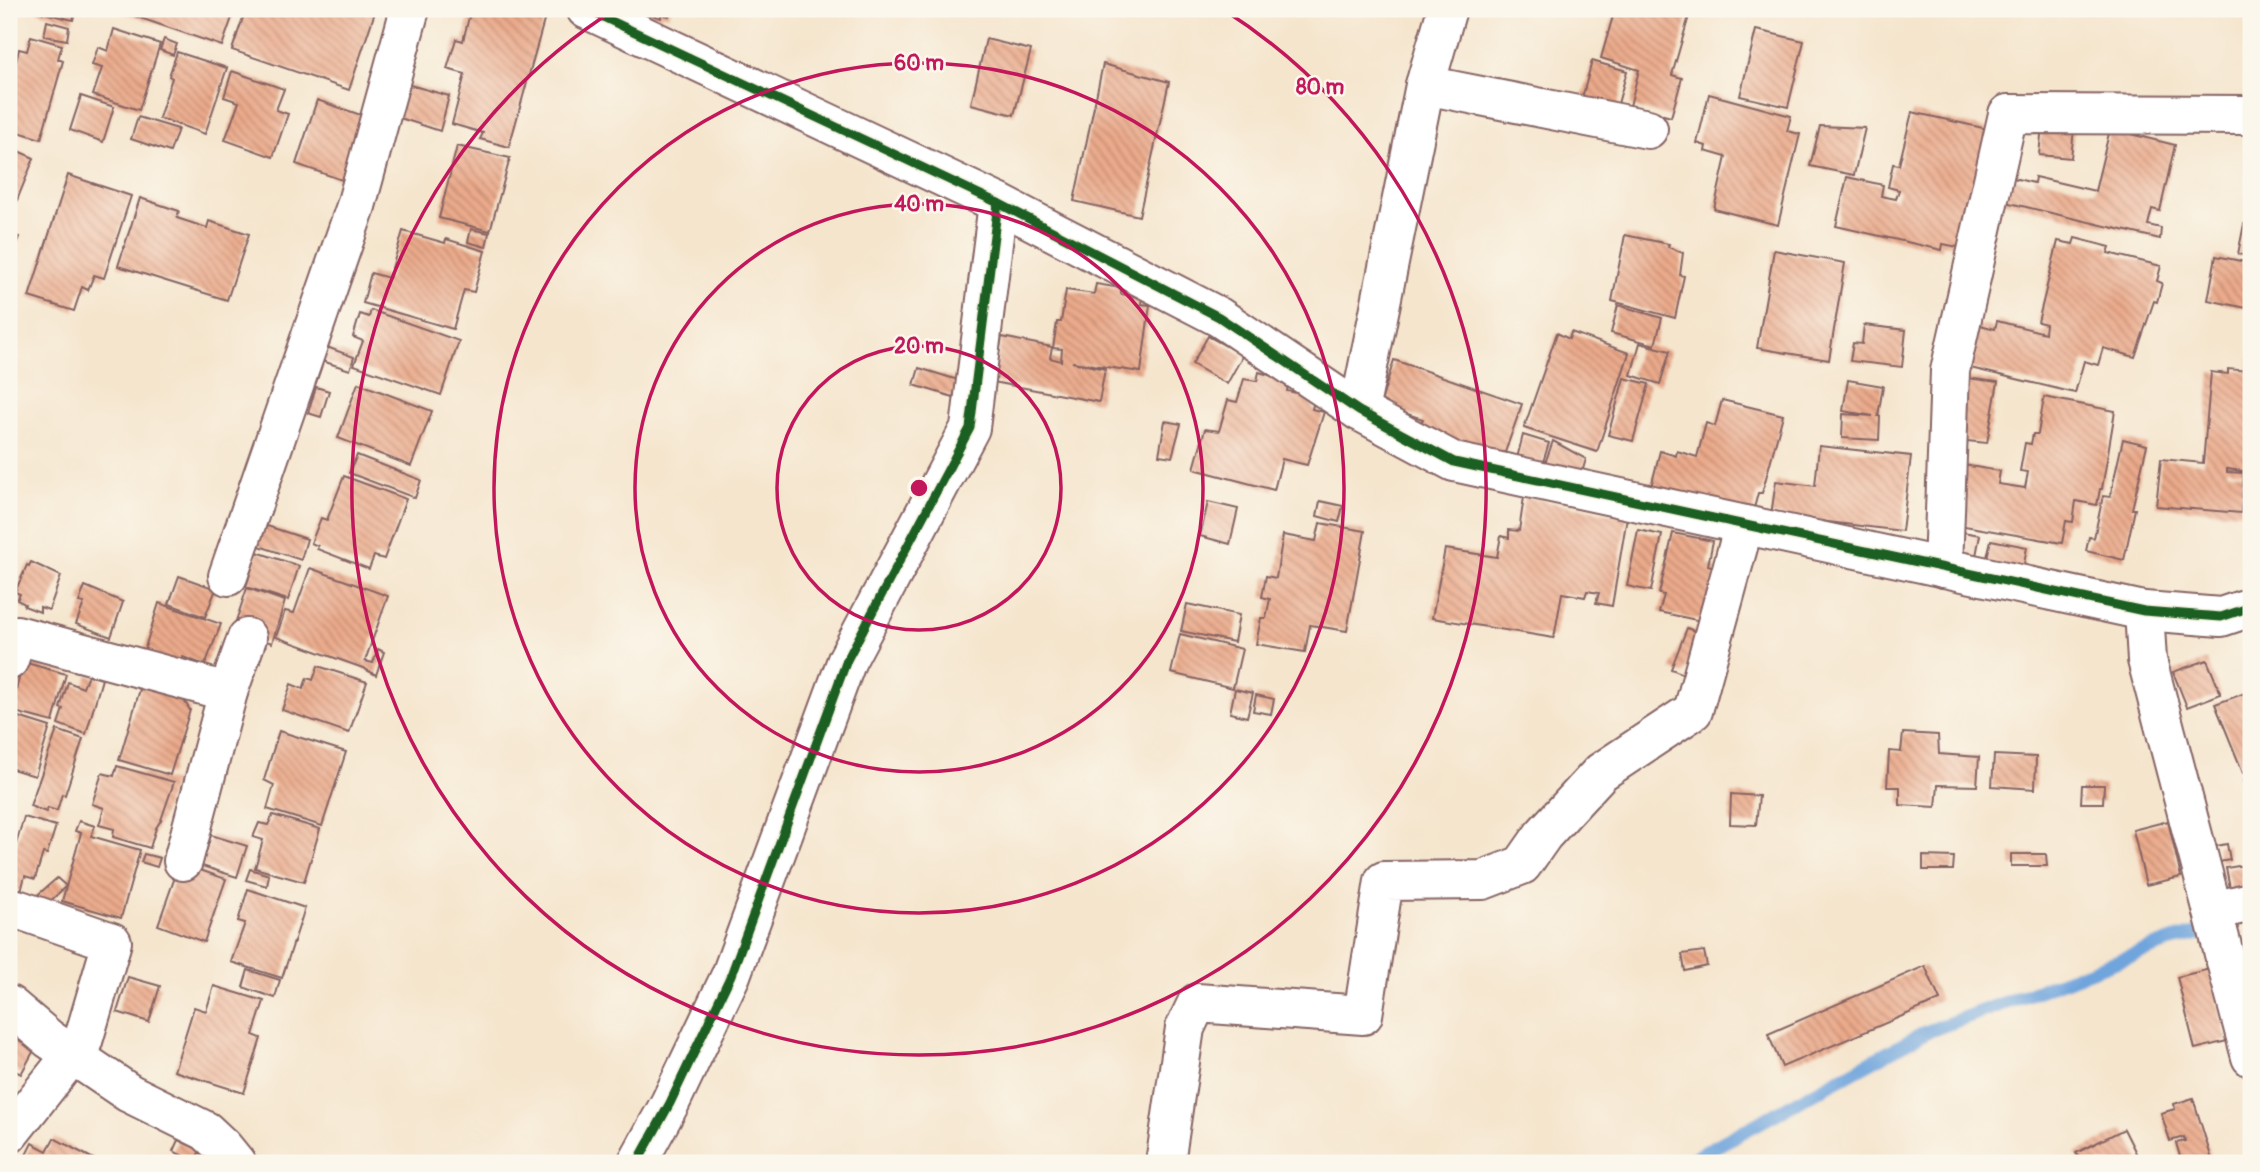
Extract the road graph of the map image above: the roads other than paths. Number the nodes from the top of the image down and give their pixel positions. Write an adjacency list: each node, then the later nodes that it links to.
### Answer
1 (410, 9): 11 (street)
2 (586, 9): 7 (street)
3 (1447, 9): 4 (street)
4 (1425, 85): 6 (street); 8 (street)
5 (2251, 115): 10 (street)
6 (1647, 129)
7 (998, 203): 8 (street); 26 (street)
8 (1359, 411): 9 (street)
9 (1744, 525): 10 (street); 27 (street)
10 (1942, 568): 13 (street)
11 (228, 576)
12 (2251, 607): 13 (street)
13 (2144, 611): 20 (street)
14 (247, 638): 16 (street)
15 (9, 660): 16 (street)
16 (229, 692): 17 (street)
17 (183, 861)
18 (2251, 902): 20 (street)
19 (9, 913): 22 (street)
20 (2216, 922): 23 (street)
21 (9, 1005): 22 (street)
22 (73, 1055): 24 (street); 25 (street)
23 (2251, 1057)
24 (9, 1134)
25 (236, 1163)
26 (637, 1163)
27 (1165, 1163)

